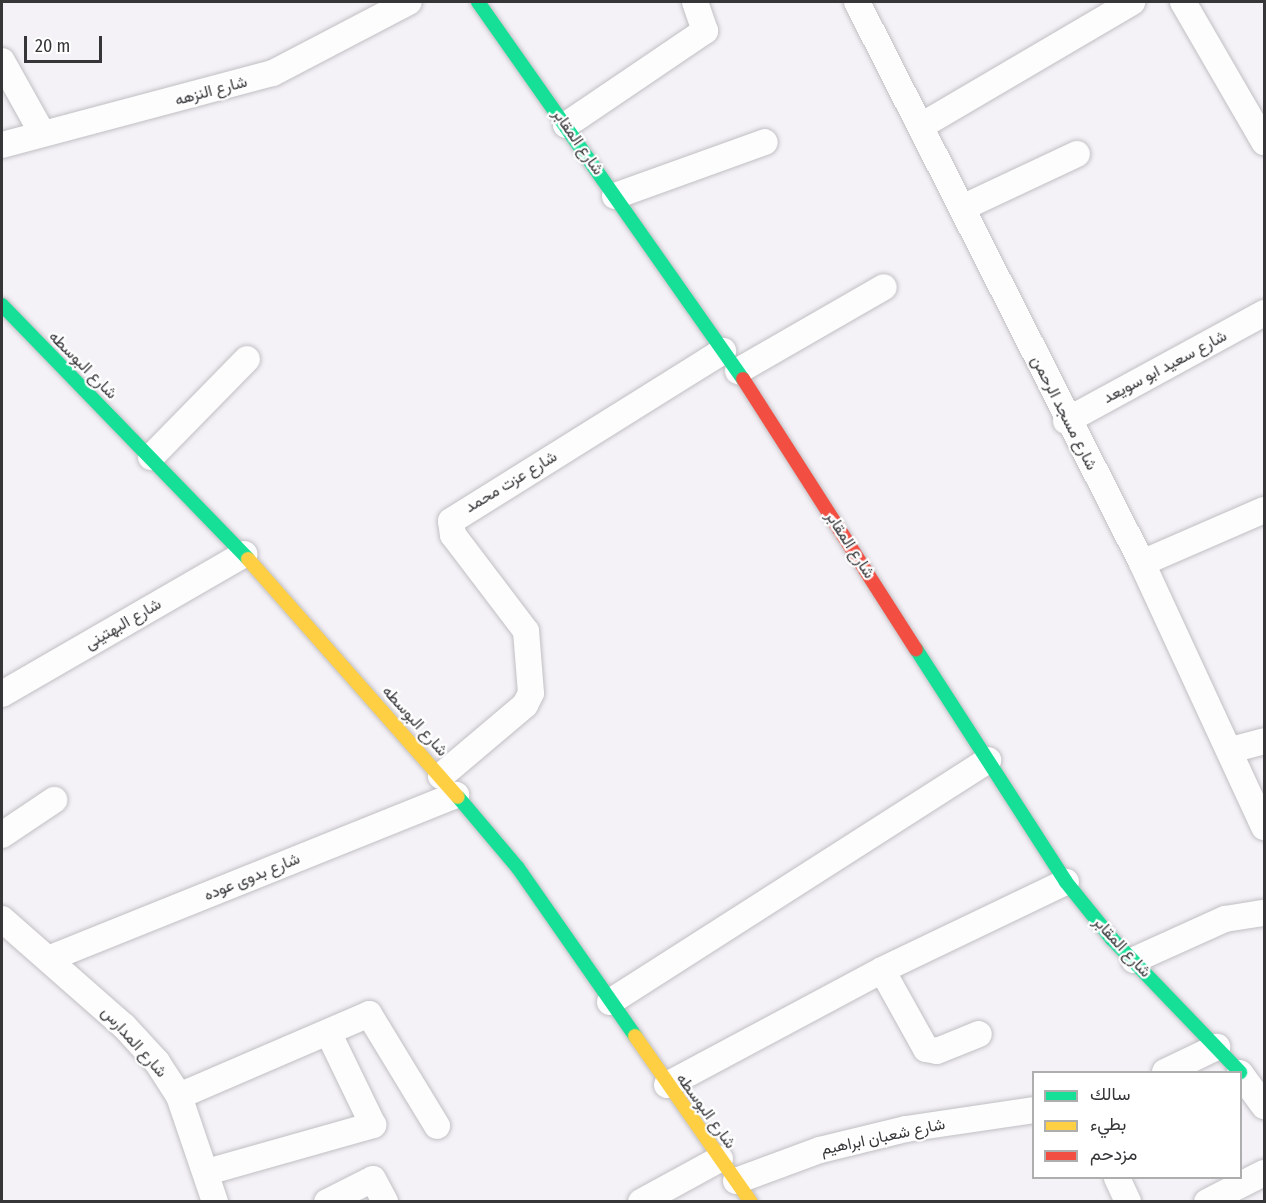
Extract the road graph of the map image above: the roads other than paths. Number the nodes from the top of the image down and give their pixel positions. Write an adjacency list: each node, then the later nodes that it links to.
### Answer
1 (408, 2): 10 (street, شارع النزهه)
2 (478, 2): 8 (street, شارع المقابر)
3 (694, 2): 8 (street)
4 (857, 2): 9 (street, شارع مسجد الرحمن)
5 (1132, 2): 9 (street)
6 (1184, 2): 12 (street)
7 (2, 61): 10 (street)
8 (566, 125): 15 (street, شارع المقابر)
9 (921, 126): 16 (street, شارع مسجد الرحمن)
10 (42, 134): 13 (street, شارع النزهه)
11 (765, 142): 15 (street)
12 (1264, 142)
13 (2, 145)
14 (1077, 154): 16 (street)
15 (615, 196): 21 (street, شارع المقابر)
16 (962, 208): 22 (street, شارع مسجد الرحمن)
17 (884, 287): 21 (street)
18 (2, 305): 23 (street, شارع البوسطه)
19 (1264, 313): 22 (street, شارع سعيد ابو سويعد)
20 (247, 360): 23 (street)
21 (731, 361): 30 (street, شارع المقابر); 31 (street, شارع عزت محمد)
22 (1066, 421): 26 (street, شارع مسجد الرحمن)
23 (151, 457): 25 (street, شارع البوسطه)
24 (1264, 510): 26 (street)
25 (244, 554): 27 (street, شارع البهتينى); 31 (street, شارع البوسطه)
26 (1142, 563): 29 (street, شارع مسجد الرحمن)
27 (2, 694)
28 (1264, 741): 29 (street)
29 (1231, 750): 33 (street, شارع مسجد الرحمن)
30 (988, 760): 35 (street, شارع المقابر); 41 (street)
31 (449, 785): 38 (street, شارع بدوى عوده); 41 (street, شارع البوسطه)
32 (54, 800): 34 (street)
33 (1264, 827)
34 (2, 835)
35 (1066, 882): 39 (street, شارع المقابر); 40 (street)
36 (1264, 913): 39 (street)
37 (2, 919): 38 (street, شارع المدارس)
38 (48, 959): 49 (street, شارع المدارس)
39 (1134, 960): 44 (street, شارع المقابر)
40 (882, 970): 42 (street); 48 (street)
41 (610, 1002): 48 (street, شارع البوسطه)
42 (979, 1034)
43 (329, 1035): 49 (street); 52 (street); 54 (street)
44 (1217, 1047): 45 (street); 46 (street, شارع المقابر)
45 (1167, 1071)
46 (1238, 1071)
47 (1242, 1076): 50 (street, شارع المقابر)
48 (667, 1085): 53 (street, شارع البوسطه)
49 (179, 1096): 54 (street, شارع المدارس)
50 (1264, 1106)
51 (1032, 1110): 57 (street, شارع شعبان ابراهيم)
52 (437, 1126)
53 (720, 1159): 57 (street, شارع البوسطه); 61 (street)
54 (207, 1172): 58 (street, شارع المدارس)
55 (1264, 1173): 64 (street)
56 (1118, 1179): 63 (street)
57 (736, 1181): 62 (street, شارع البوسطه)
58 (215, 1202)
59 (327, 1202): 60 (street)
60 (385, 1202)
61 (642, 1202)
62 (751, 1202)
63 (1128, 1202)
64 (1207, 1202)

